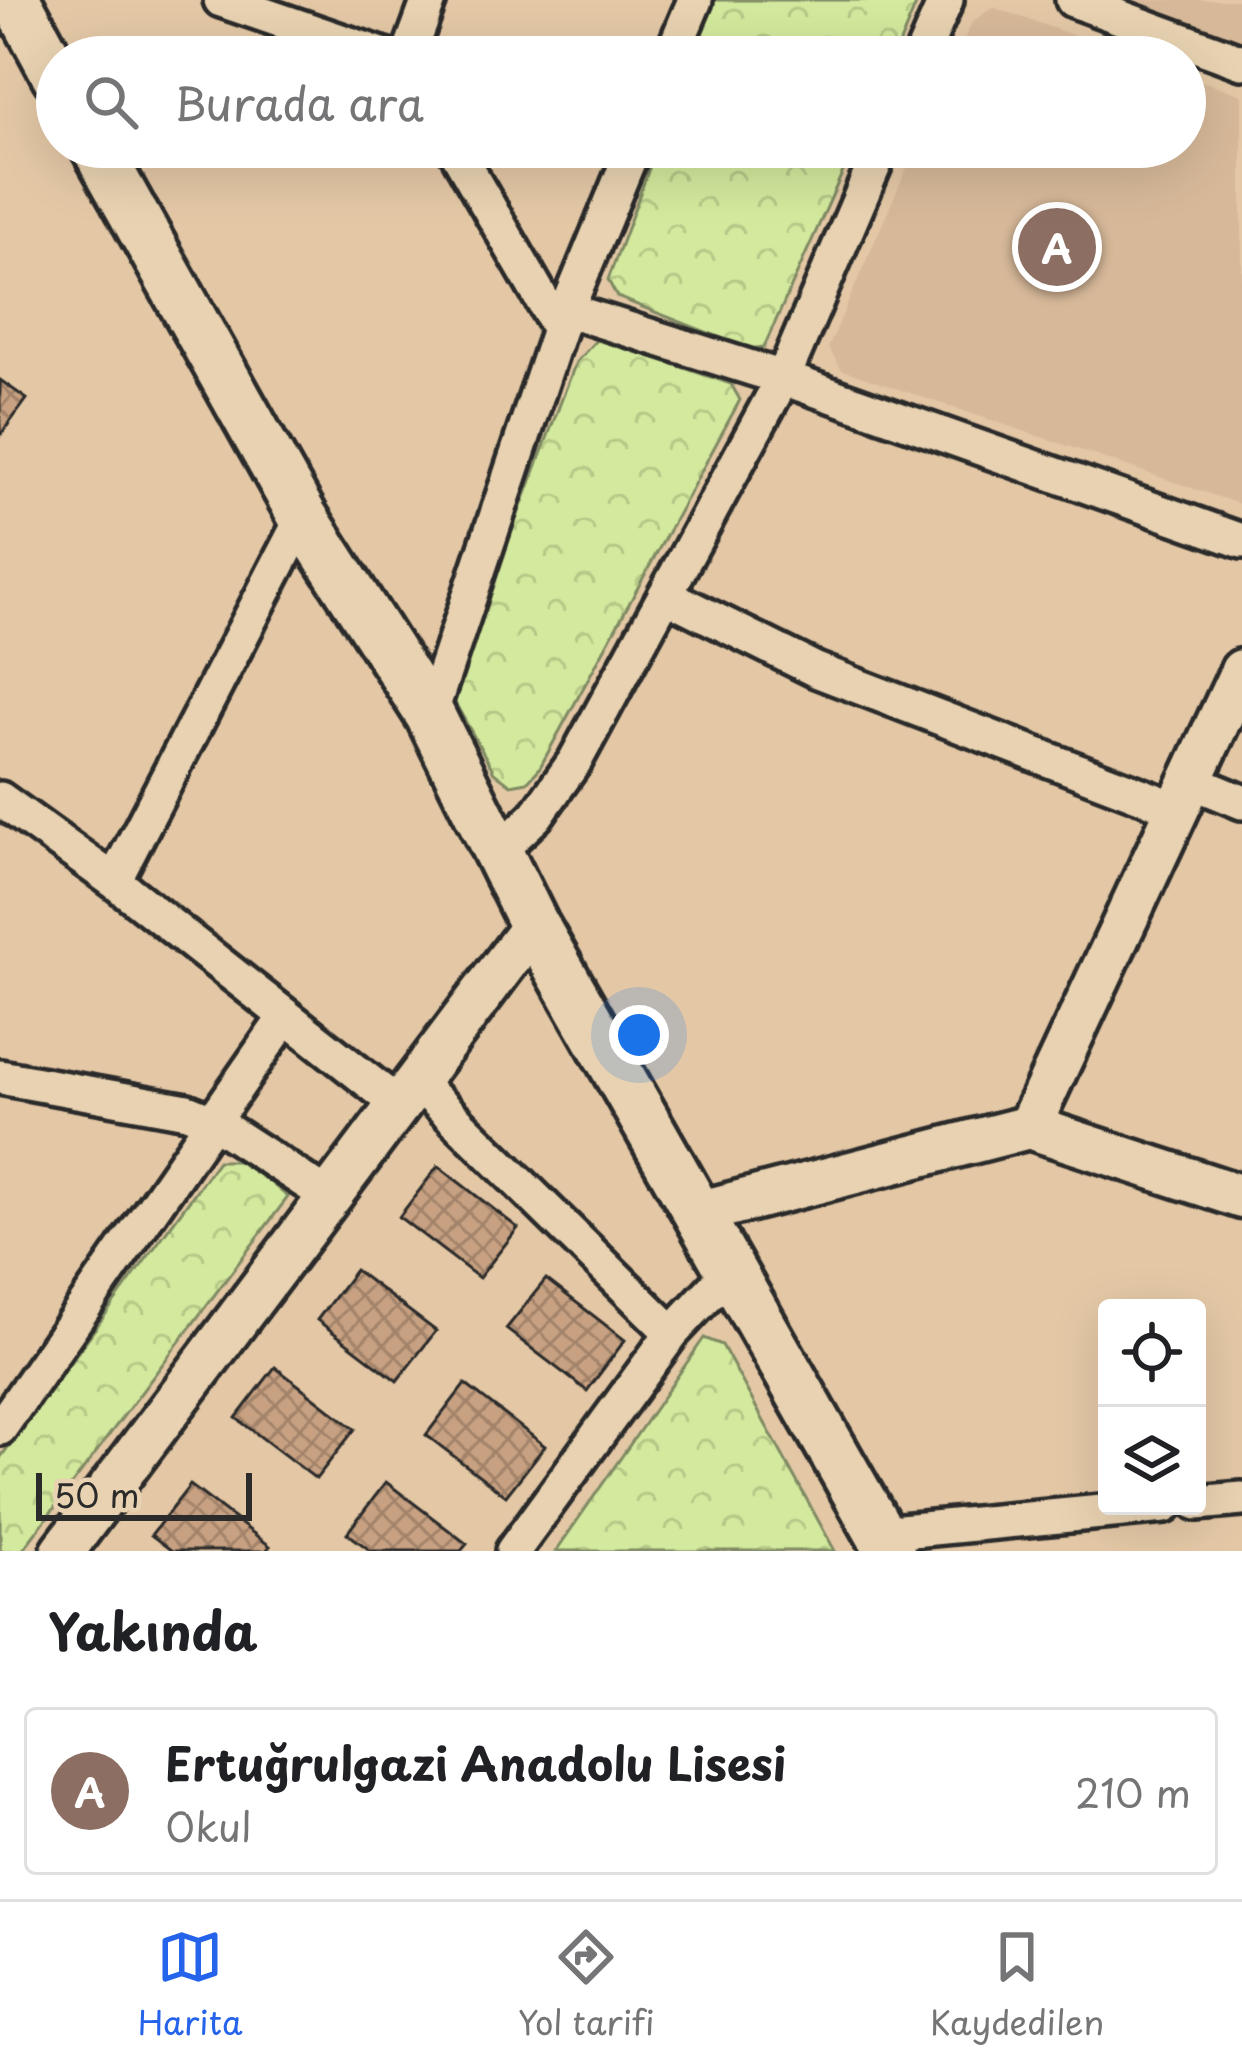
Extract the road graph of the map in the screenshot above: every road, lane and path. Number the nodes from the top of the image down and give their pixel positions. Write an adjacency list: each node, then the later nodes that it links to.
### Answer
1 (16, 0): 12 (main road)
2 (221, 0): 7 (street)
3 (429, 0): 8 (street)
4 (695, 0): 9 (street)
5 (946, 0): 10 (street)
6 (1072, 0): 11 (street)
7 (326, 36)
8 (416, 36)
9 (680, 36)
10 (930, 36)
11 (1171, 36)
12 (36, 37)
13 (1206, 49): 14 (street)
14 (1242, 62)
15 (107, 168): 21 (main road)
16 (467, 168): 19 (street)
17 (625, 168): 19 (street)
18 (873, 168): 20 (street)
19 (563, 319): 20 (street); 25 (street)
20 (783, 378): 22 (street); 23 (street)
21 (303, 518): 25 (main road); 30 (street)
22 (1242, 541)
23 (665, 595): 26 (street); 29 (street)
24 (1242, 671): 26 (street)
25 (430, 715): 29 (main road)
26 (1184, 795): 28 (street); 36 (street)
27 (0, 799): 30 (street)
28 (1242, 802)
29 (500, 850): 31 (main road)
30 (114, 881): 32 (street)
31 (534, 925): 34 (street); 39 (main road)
32 (286, 1016): 34 (street); 35 (street)
33 (0, 1077): 35 (street)
34 (408, 1093): 37 (street); 41 (street)
35 (214, 1122): 37 (street); 42 (street)
36 (1029, 1127): 38 (street); 39 (street)
37 (329, 1197): 47 (street)
38 (1242, 1197)
39 (697, 1213): 40 (main road)
40 (730, 1271): 41 (street); 46 (main road)
41 (672, 1333): 48 (street)
42 (0, 1428)
43 (1242, 1499): 44 (street)
44 (1206, 1502)
45 (1098, 1515): 46 (street)
46 (885, 1542)
47 (70, 1549)
48 (513, 1551)

